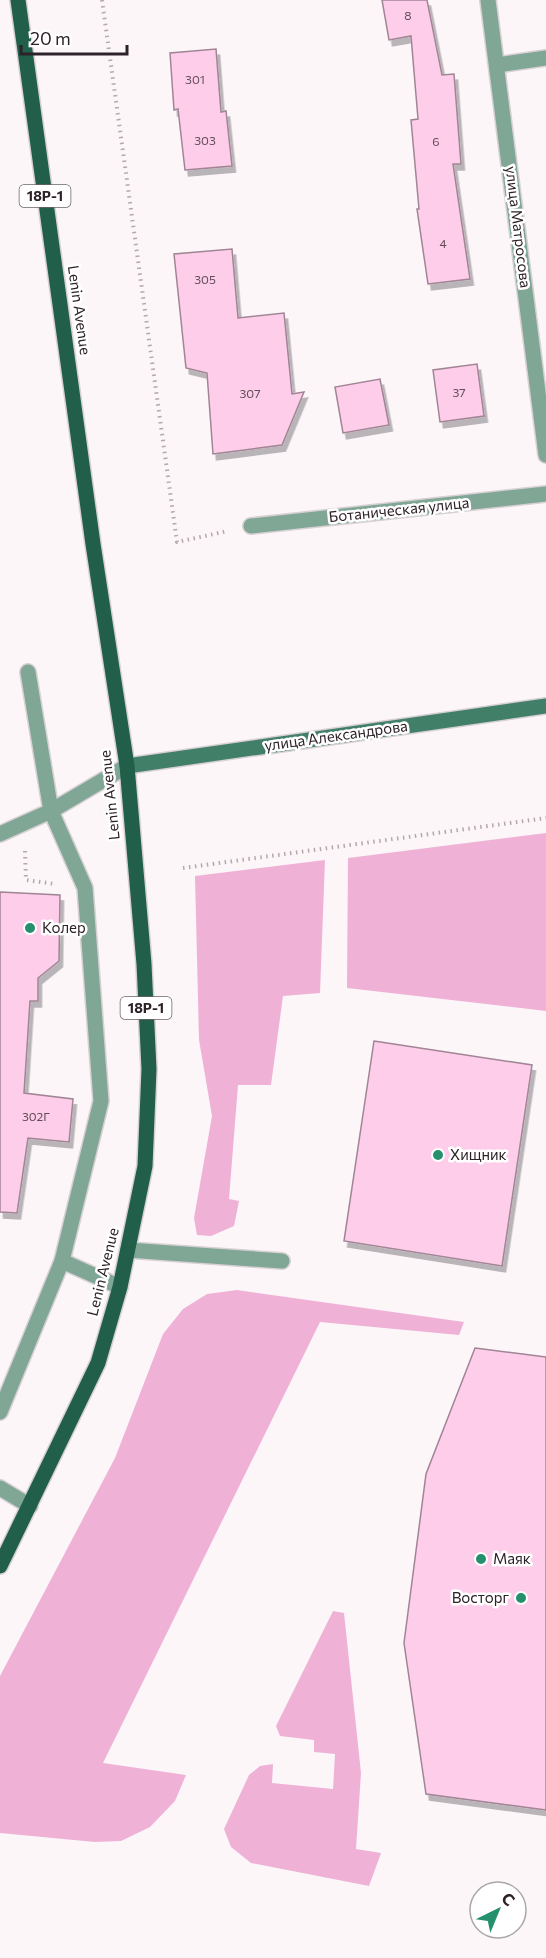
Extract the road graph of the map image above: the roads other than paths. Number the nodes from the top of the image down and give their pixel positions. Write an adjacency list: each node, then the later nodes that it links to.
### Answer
1 (18, 0): 10 (main road, Lenin Avenue / 18Р-1)
2 (488, 0): 4 (street, улица Матросова)
3 (546, 58): 4 (street)
4 (497, 64): 5 (street, улица Матросова)
5 (546, 455)
6 (546, 495): 7 (street, Ботаническая улица)
7 (251, 526)
8 (28, 672): 11 (street)
9 (546, 706): 10 (main road, улица Александрова)
10 (127, 766): 11 (street); 13 (main road, Lenin Avenue / 18Р-1)
11 (51, 811): 12 (street); 14 (street)
12 (0, 834)
13 (128, 1250): 15 (street); 16 (main road, Lenin Avenue / 18Р-1)
14 (62, 1261): 16 (street); 17 (street)
15 (282, 1261)
16 (120, 1287): 19 (main road, Lenin Avenue / 18Р-1)
17 (0, 1412)
18 (0, 1488): 19 (street)
19 (30, 1506): 20 (main road, Lenin Avenue / 18Р-1)
20 (0, 1566)

